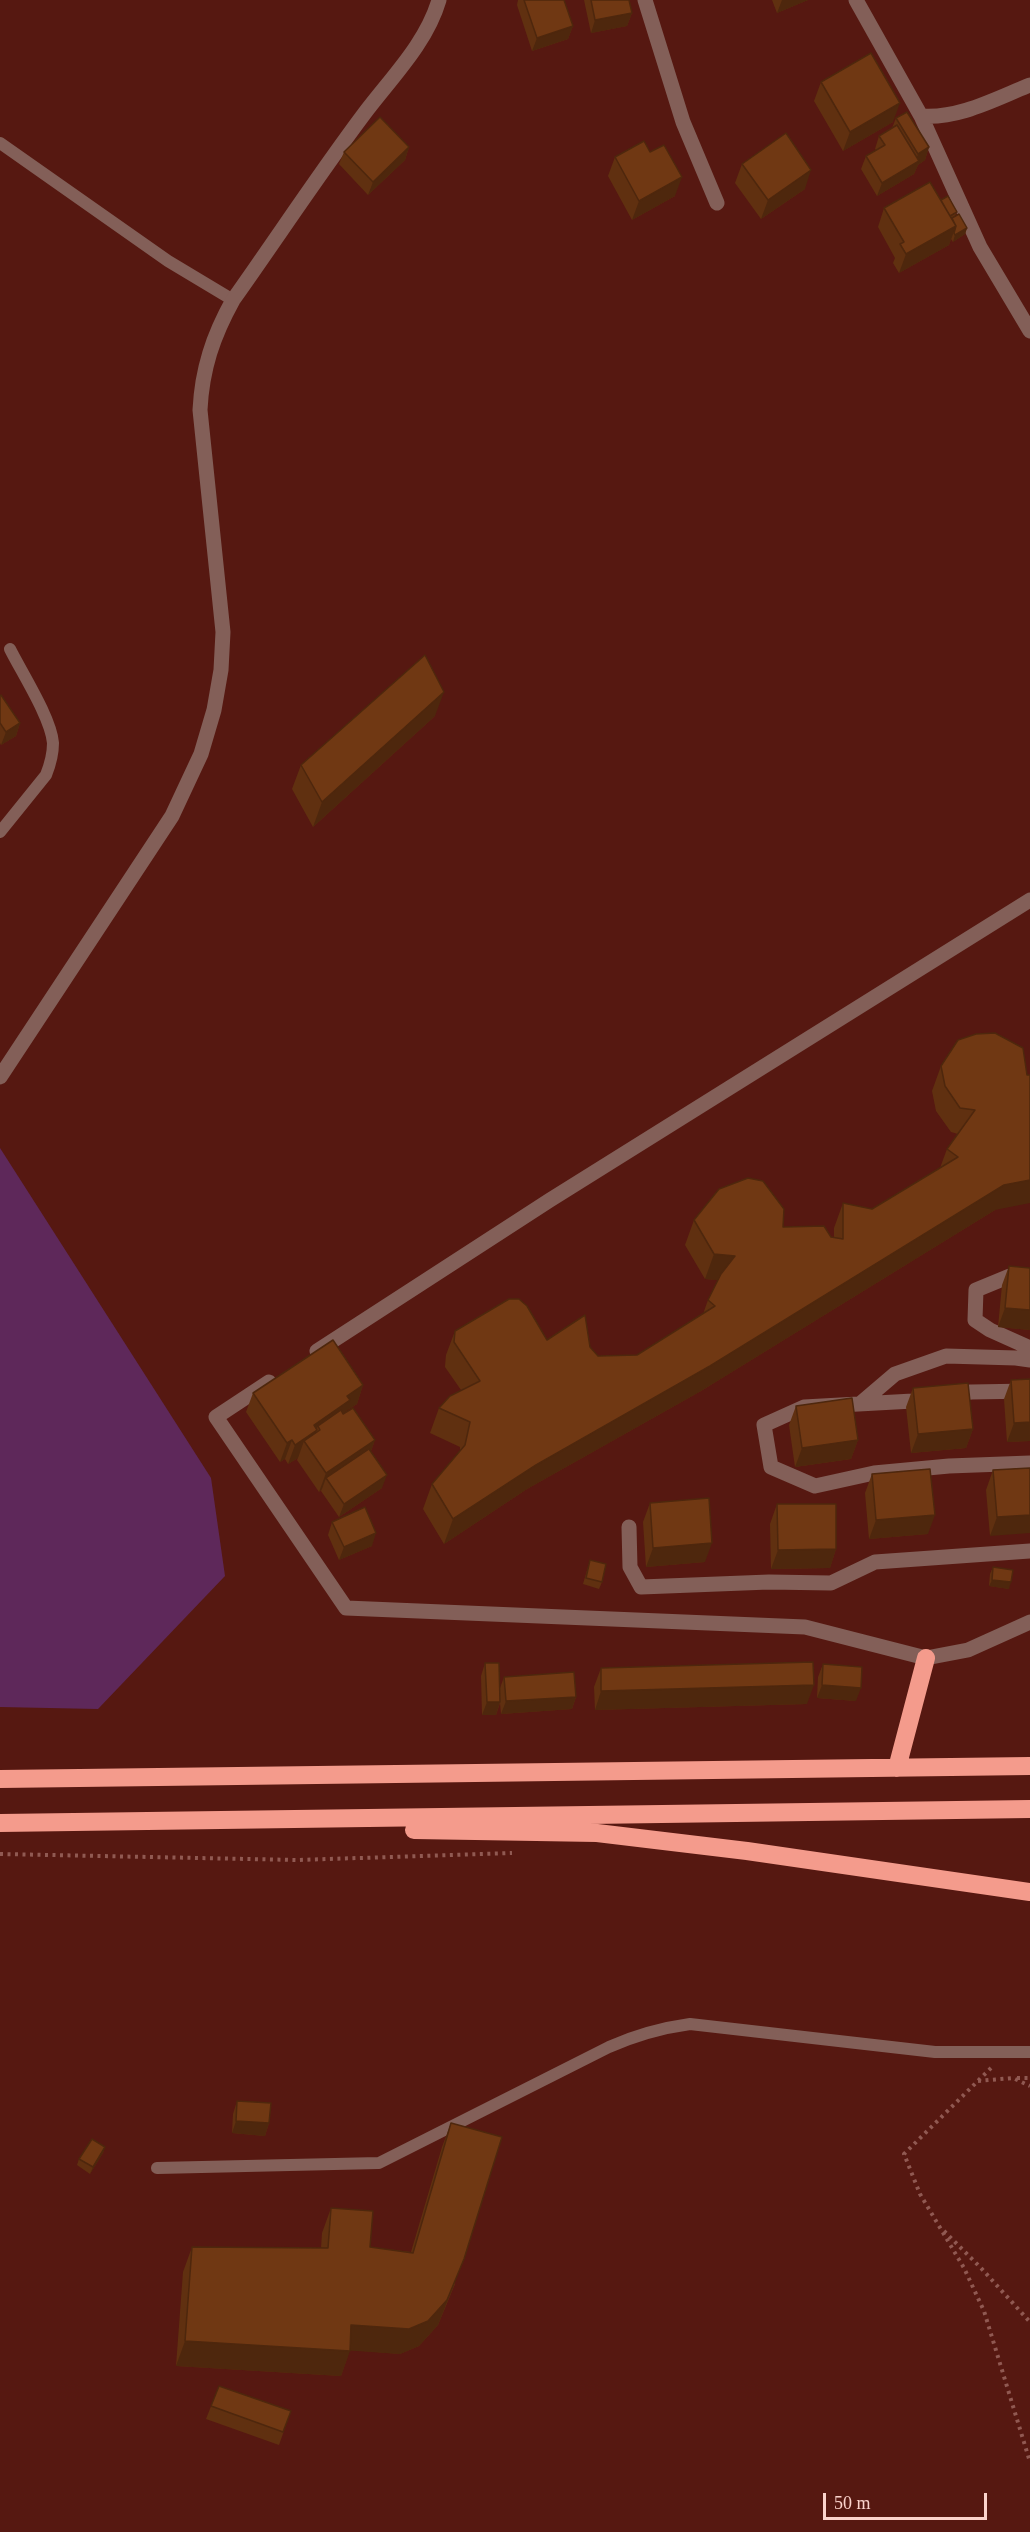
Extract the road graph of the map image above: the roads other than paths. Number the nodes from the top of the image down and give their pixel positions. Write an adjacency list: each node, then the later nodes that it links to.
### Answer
1 (439, 0): 8 (street)
2 (645, 0): 7 (street)
3 (856, 0): 5 (street)
4 (1030, 85): 5 (street)
5 (921, 116): 9 (street)
6 (0, 143): 8 (lane)
7 (717, 203)
8 (233, 300): 13 (street)
9 (1030, 331)
10 (10, 649): 11 (lane)
11 (0, 832)
12 (1030, 900): 16 (street)
13 (0, 1077)
14 (1030, 1277): 15 (street)
15 (1030, 1348)
16 (305, 1359)
17 (1030, 1360): 20 (street)
18 (285, 1372): 25 (street)
19 (1030, 1391): 20 (street)
20 (861, 1403): 21 (street)
21 (1030, 1463)
22 (629, 1527): 23 (street)
23 (1030, 1551)
24 (1030, 1622): 25 (street)
25 (926, 1658): 27 (highway)
26 (1030, 1766): 27 (highway)
27 (897, 1768): 28 (highway)
28 (0, 1779)
29 (1030, 1809): 30 (highway)
30 (52, 1822): 31 (highway); 32 (highway)
31 (0, 1823)
32 (1030, 1892)
33 (1030, 2052): 34 (lane)
34 (157, 2168)

